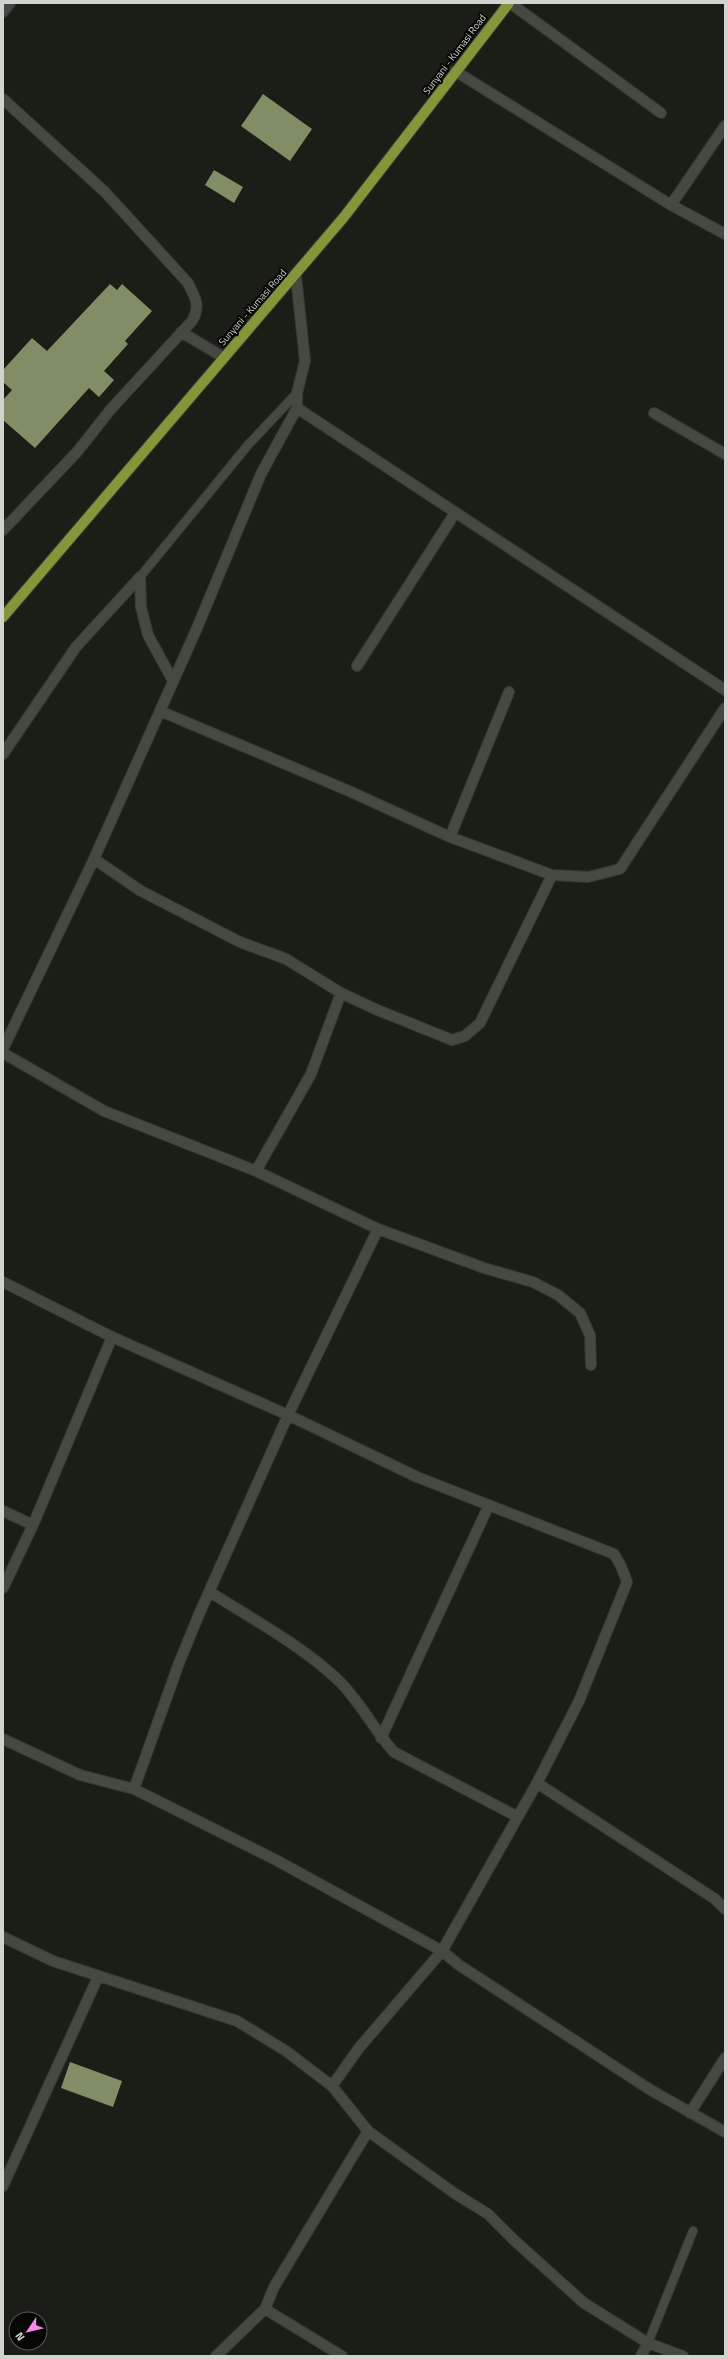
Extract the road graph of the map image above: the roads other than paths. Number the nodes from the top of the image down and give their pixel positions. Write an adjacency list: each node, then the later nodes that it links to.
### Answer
1 (10, 3): 3 (street)
2 (509, 3): 4 (main road, Sunyani - Kumasi Road); 6 (street)
3 (3, 12)
4 (455, 71): 8 (street); 10 (main road, Sunyani - Kumasi Road)
5 (3, 99): 11 (street)
6 (661, 113)
7 (725, 126): 8 (street)
8 (671, 205): 9 (street)
9 (725, 234)
10 (296, 276): 12 (main road, Sunyani - Kumasi Road); 13 (street)
11 (180, 332): 12 (street); 18 (street)
12 (223, 357): 20 (main road, Sunyani - Kumasi Road)
13 (297, 393): 14 (street); 19 (lane)
14 (297, 408): 17 (street); 22 (street)
15 (654, 413): 16 (street)
16 (725, 454)
17 (454, 513): 21 (street); 23 (street)
18 (3, 530)
19 (140, 576): 22 (street); 27 (street)
20 (3, 617)
21 (357, 666)
22 (173, 681): 26 (street)
23 (725, 690)
24 (509, 692): 28 (street)
25 (725, 708): 30 (street)
26 (160, 711): 28 (street); 29 (street)
27 (3, 754)
28 (450, 837): 30 (street)
29 (94, 860): 31 (street); 32 (street)
30 (552, 875): 31 (street)
31 (341, 993): 34 (street)
32 (3, 1050)
33 (3, 1053): 34 (street)
34 (256, 1170): 35 (street)
35 (378, 1229): 38 (street); 39 (street)
36 (3, 1282): 37 (street)
37 (112, 1337): 39 (street); 42 (street)
38 (591, 1365)
39 (288, 1415): 40 (street); 44 (street)
40 (488, 1505): 45 (street); 47 (street)
41 (3, 1511): 42 (street)
42 (33, 1525): 43 (street)
43 (3, 1588)
44 (210, 1592): 45 (street); 48 (street)
45 (381, 1738): 49 (street)
46 (3, 1739): 48 (street)
47 (537, 1783): 49 (street); 50 (street)
48 (134, 1789): 52 (street)
49 (518, 1817): 52 (street)
50 (725, 1909)
51 (3, 1937): 53 (street)
52 (442, 1951): 55 (street); 56 (street)
53 (98, 1977): 55 (street); 59 (street)
54 (725, 2058): 56 (street)
55 (332, 2086): 57 (street)
56 (690, 2113): 58 (street)
57 (368, 2131): 61 (street); 62 (street)
58 (725, 2132)
59 (3, 2186)
60 (693, 2231): 62 (lane)
61 (265, 2309): 63 (street); 64 (street)
62 (648, 2343): 65 (street); 66 (street)
63 (216, 2356)
64 (342, 2356)
65 (641, 2356)
66 (683, 2356)

